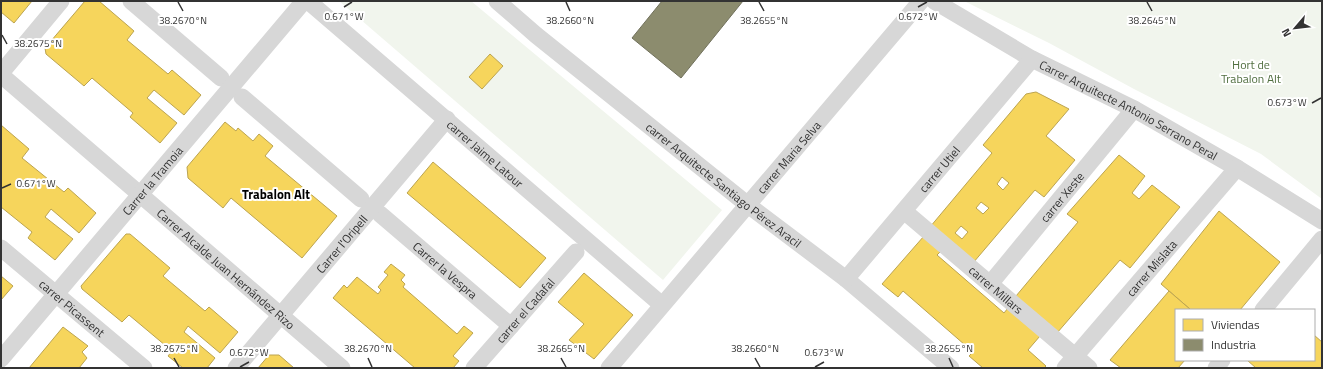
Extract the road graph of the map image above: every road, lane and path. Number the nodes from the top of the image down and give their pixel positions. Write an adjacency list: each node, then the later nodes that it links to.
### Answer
1 (61, 1): 9 (street)
2 (131, 1): 10 (street)
3 (304, 1): 15 (street, Carrer la Tramoia)
4 (308, 1): 13 (street, carrer Jaime Latour)
5 (497, 1): 17 (street, carrer Arquitecte Santiago Pérez Aracil)
6 (921, 1): 17 (street, carrer Maria Selva)
7 (934, 1): 8 (street, Carrer Arquitecte Antonio Serrano Peral)
8 (1032, 58): 12 (street, Carrer Arquitecte Antonio Serrano Peral); 18 (street, carrer Utiel)
9 (1, 74): 15 (street, Carrer Alcalde Juan Hernández Rizo)
10 (221, 78)
11 (242, 96): 16 (street)
12 (1134, 109): 14 (street, Carrer Arquitecte Antonio Serrano Peral); 25 (street, carrer Xeste)
13 (447, 119): 27 (street, carrer Jaime Latour); 29 (street, Carrer l'Oripell)
14 (1237, 168): 20 (street, Carrer Arquitecte Antonio Serrano Peral); 32 (street, carrer Mislata)
15 (141, 195): 26 (street, Carrer la Tramoia); 29 (street, Carrer Alcalde Juan Hernández Rizo)
16 (361, 198)
17 (748, 205): 24 (street, carrer Arquitecte Santiago Pérez Aracil); 27 (street, carrer Maria Selva)
18 (904, 211): 24 (street, carrer Utiel); 25 (street, carrer Millars)
19 (380, 214): 30 (street, Carrer la Vespra)
20 (1322, 221)
21 (1322, 239): 28 (street)
22 (1, 248): 26 (street, carrer Picassent)
23 (576, 252): 30 (street, carrer el Cadafal)
24 (846, 279): 38 (street, carrer Arquitecte Santiago Pérez Aracil)
25 (990, 284): 32 (street, carrer Millars)
26 (56, 295): 31 (street, Carrer la Tramoia); 33 (street, carrer Picassent)
27 (662, 305): 37 (street, carrer Maria Selva)
28 (1264, 309)
29 (280, 315): 34 (street, Carrer l'Oripell); 35 (street, Carrer Alcalde Juan Hernández Rizo)
30 (511, 326): 36 (street, carrer el Cadafal)
31 (1, 359)
32 (1070, 362): 39 (street, carrer Millars)
33 (144, 368)
34 (236, 368)
35 (342, 368)
36 (474, 368)
37 (609, 368)
38 (951, 368)
39 (1089, 368)

